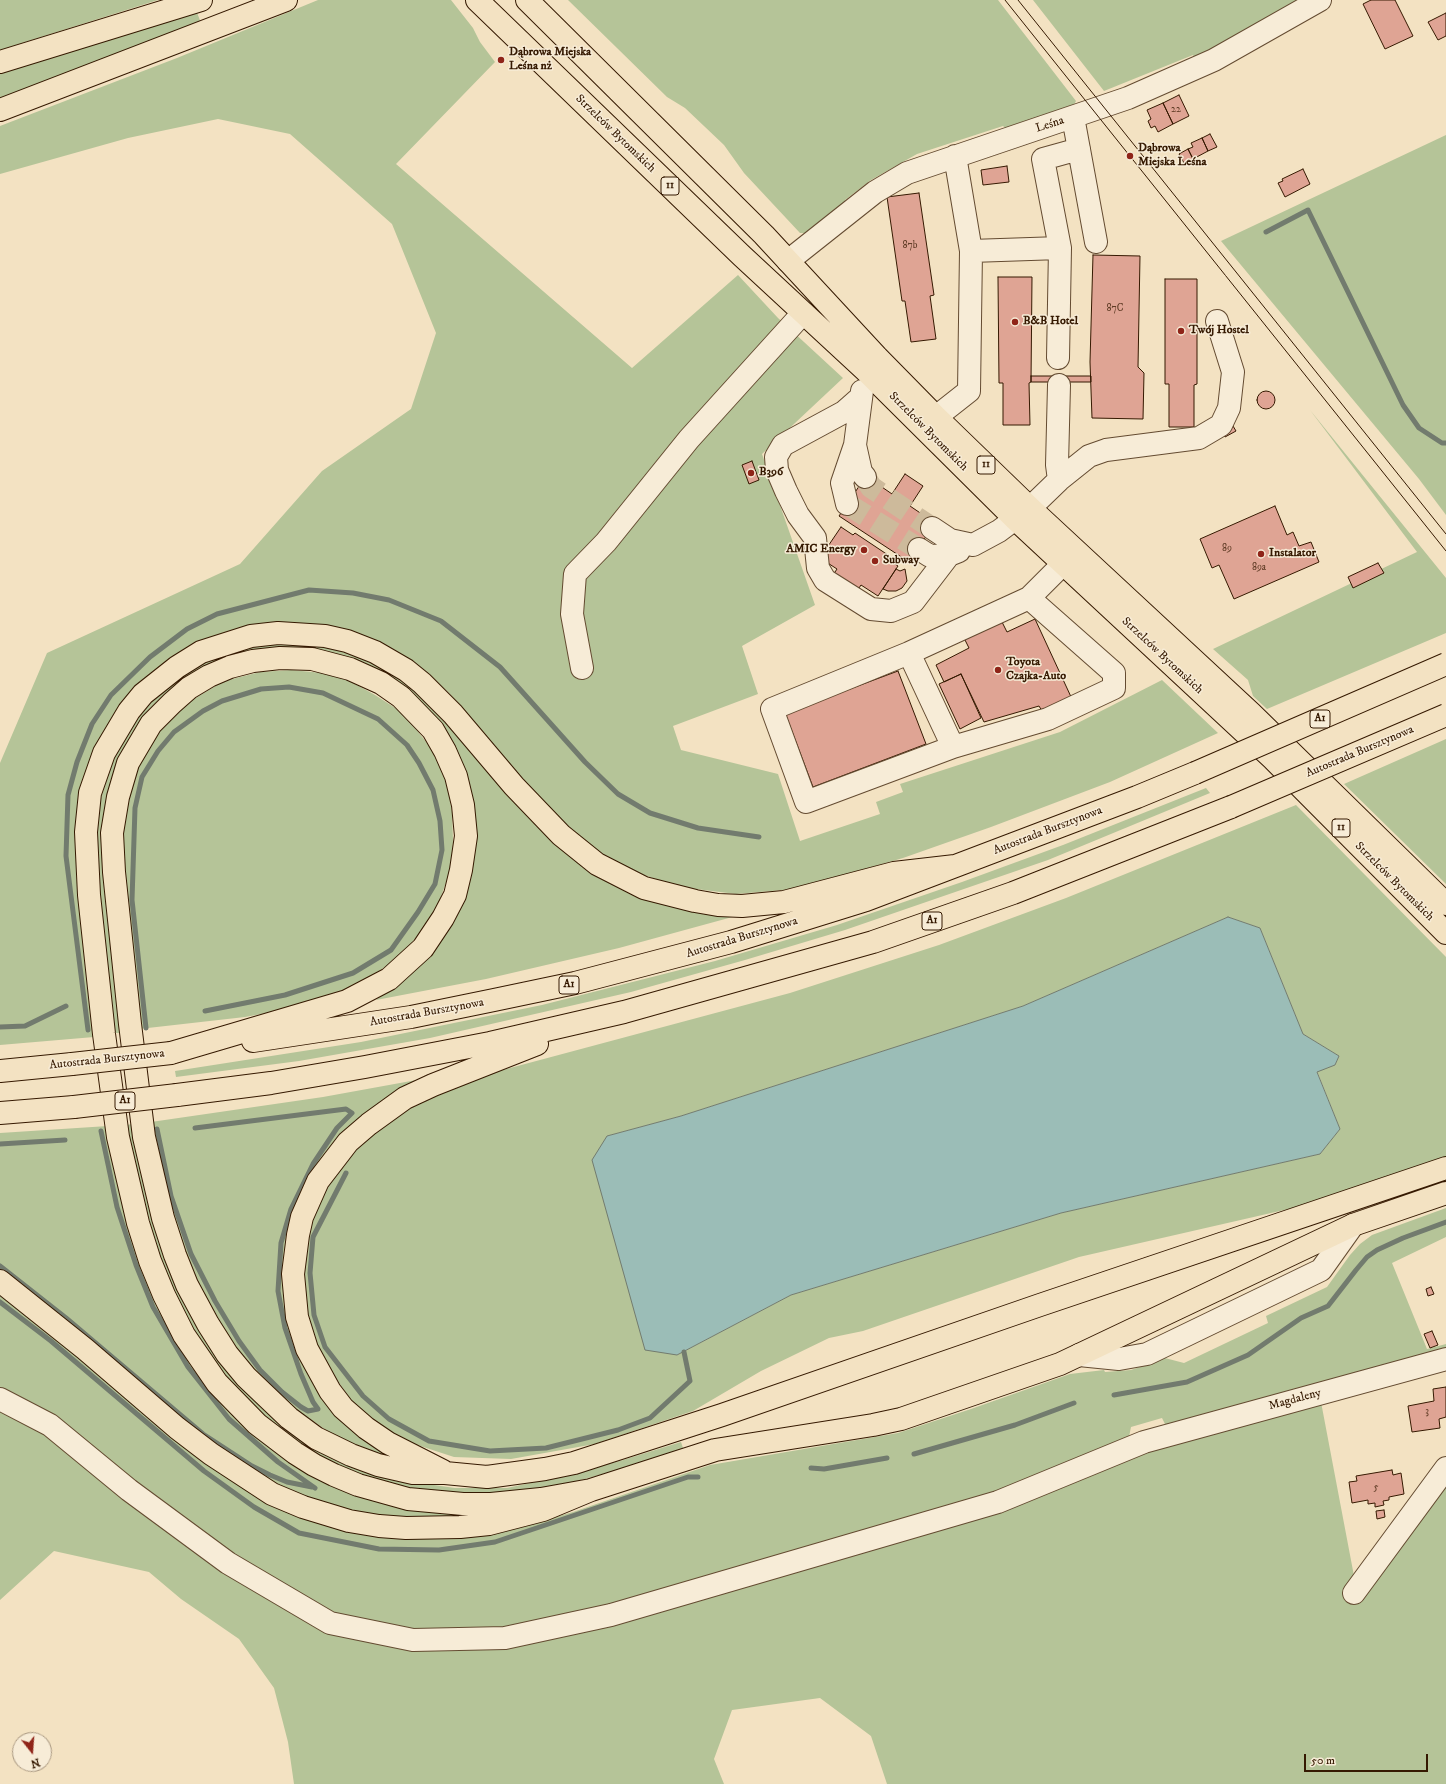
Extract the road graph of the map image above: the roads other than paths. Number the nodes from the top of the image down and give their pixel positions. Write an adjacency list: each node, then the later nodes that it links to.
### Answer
1 (201, 0): 6 (main road)
2 (286, 0): 7 (main road)
3 (477, 0): 15 (main road, Strzelców Bytomskich / 11)
4 (527, 0): 14 (main road, Strzelców Bytomskich / 11)
5 (1320, 0): 8 (street, Leśna)
6 (0, 62)
7 (0, 110)
8 (1073, 117): 9 (street); 10 (street, Leśna)
9 (1079, 149): 11 (street); 12 (street)
10 (954, 156): 13 (street); 14 (street, Leśna)
11 (1096, 242)
12 (1060, 248): 13 (street); 17 (street)
13 (971, 251): 21 (street)
14 (788, 261): 21 (main road, Strzelców Bytomskich / 11)
15 (803, 313): 18 (main road, Strzelców Bytomskich / 11); 35 (street)
16 (1217, 321): 24 (street)
17 (1058, 358)
18 (865, 370): 20 (street); 26 (main road, Strzelców Bytomskich / 11)
19 (1059, 385): 24 (street)
20 (861, 397): 22 (street); 30 (street)
21 (936, 417): 26 (main road, Strzelców Bytomskich / 11)
22 (855, 445): 23 (street); 25 (street)
23 (865, 477)
24 (1059, 480): 26 (street)
25 (847, 504)
26 (1023, 513): 28 (street); 31 (main road, Strzelców Bytomskich / 11); 39 (main road, Strzelców Bytomskich / 11)
27 (932, 528): 28 (street)
28 (973, 545): 30 (street)
29 (919, 549): 30 (street)
30 (949, 555)
31 (1063, 564): 32 (street); 40 (main road, Strzelców Bytomskich / 11)
32 (1029, 598): 33 (street); 37 (street)
33 (909, 653): 37 (street); 37 (street)
34 (1446, 664): 38 (main road, Autostrada Bursztynowa / A1, bridge)
35 (582, 668)
36 (1446, 715): 41 (main road, Autostrada Bursztynowa / A1, bridge)
37 (953, 747)
38 (955, 866): 42 (main road, Autostrada Bursztynowa / A1); 52 (main road)
39 (1446, 904)
40 (1446, 933)
41 (624, 1012): 44 (main road, Autostrada Bursztynowa / A1, bridge); 51 (main road)
42 (170, 1053): 43 (main road, Autostrada Bursztynowa / A1, bridge); 51 (main road)
43 (0, 1071)
44 (0, 1113)
45 (1446, 1168): 51 (main road)
46 (1446, 1193): 52 (main road)
47 (0, 1281): 52 (main road)
48 (1446, 1359): 49 (street, Magdaleny)
49 (0, 1399)
50 (1446, 1468): 53 (street)
51 (445, 1473)
52 (591, 1490)
53 (1354, 1593)

